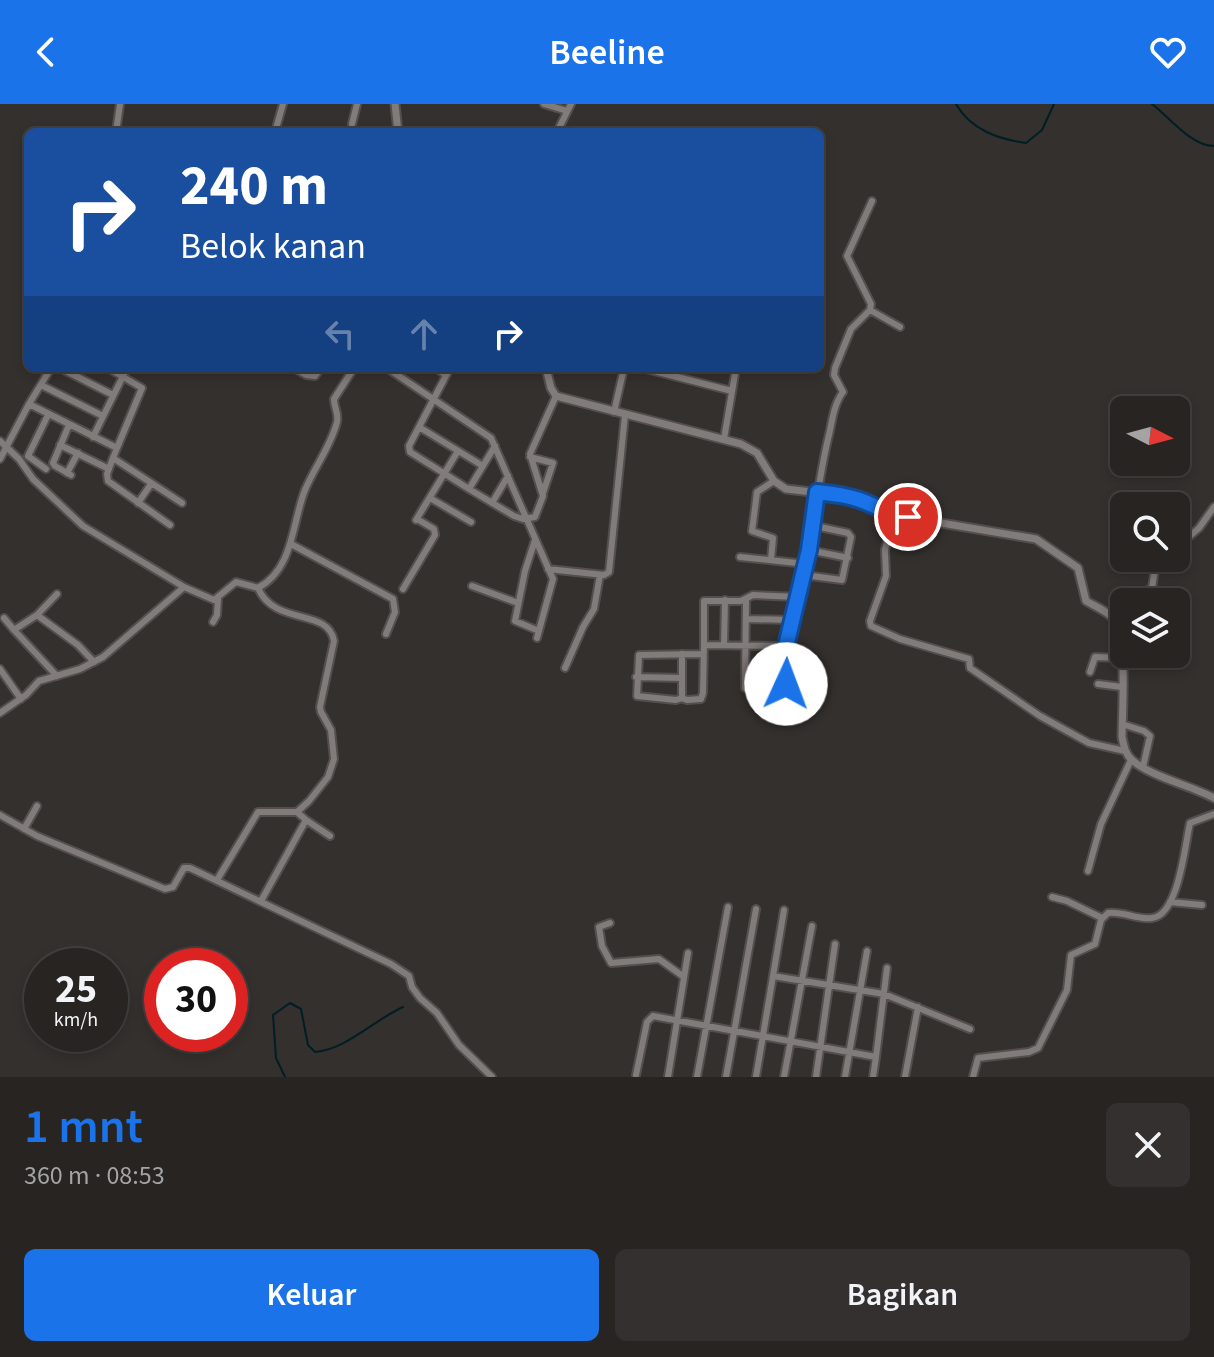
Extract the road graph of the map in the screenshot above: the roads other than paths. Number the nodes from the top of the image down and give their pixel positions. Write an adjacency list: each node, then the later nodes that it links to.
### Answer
1 (120, 104): 8 (street)
2 (283, 104): 9 (street)
3 (357, 104): 7 (street)
4 (395, 104): 10 (street)
5 (544, 104): 6 (street)
6 (569, 108): 11 (street)
7 (352, 124)
8 (117, 128)
9 (276, 128)
10 (398, 128)
11 (559, 128)
12 (872, 201): 13 (street)
13 (870, 310): 14 (street); 63 (street)
14 (900, 327)
15 (49, 372): 31 (street)
16 (68, 372): 33 (street)
17 (116, 372): 29 (street)
18 (125, 372): 29 (street)
19 (301, 372): 20 (street)
20 (318, 372)
21 (351, 372): 77 (street)
22 (393, 372): 35 (street)
23 (448, 372): 35 (street)
24 (547, 372): 34 (street)
25 (623, 372): 37 (street)
26 (658, 372): 30 (street)
27 (682, 372): 30 (street)
28 (735, 372): 32 (street)
29 (123, 376): 33 (street); 49 (street)
30 (681, 378): 32 (street)
31 (41, 385): 36 (street); 40 (street)
32 (732, 391): 44 (street)
33 (113, 395): 40 (street)
34 (556, 396): 37 (street); 52 (street)
35 (435, 398): 42 (street); 48 (street)
36 (29, 404): 38 (street); 47 (street)
37 (614, 412): 39 (street)
38 (48, 415): 41 (street); 56 (street)
39 (625, 415): 44 (street); 84 (street)
40 (103, 416): 43 (street)
41 (69, 425): 43 (street); 46 (street)
42 (419, 427): 50 (street); 58 (street)
43 (93, 437): 49 (street)
44 (724, 439): 60 (street)
45 (0, 441): 47 (street)
46 (60, 445): 51 (street); 51 (street)
47 (8, 446): 54 (street); 87 (street)
48 (495, 446): 55 (street); 59 (street)
49 (117, 448): 53 (street)
50 (458, 451): 55 (street); 58 (street)
51 (78, 453): 57 (street)
52 (530, 457): 64 (street); 64 (street)
53 (113, 458): 57 (street); 61 (street)
54 (0, 459)
55 (483, 466): 62 (street)
56 (46, 469)
57 (109, 469): 66 (street)
58 (445, 474): 62 (street); 65 (street)
59 (508, 476): 68 (street); 71 (street)
60 (774, 481): 63 (street); 81 (street)
61 (151, 484): 66 (street); 67 (street)
62 (469, 489): 68 (street)
63 (817, 492): 70 (street); 74 (street)
64 (543, 493): 71 (street)
65 (430, 498): 72 (street); 89 (street)
66 (138, 503): 73 (street)
67 (182, 503)
68 (492, 503): 71 (street)
69 (1214, 507): 75 (street)
70 (894, 515): 96 (street); 127 (street)
71 (526, 519): 76 (street)
72 (471, 522)
73 (170, 525)
74 (811, 525): 78 (street); 80 (street)
75 (1190, 536)
76 (535, 540): 83 (street); 95 (street)
77 (291, 544): 88 (street); 104 (street)
78 (809, 550): 80 (street); 82 (street)
79 (740, 557): 81 (street)
80 (848, 558): 85 (street)
81 (771, 560): 82 (street)
82 (806, 564): 85 (street)
83 (548, 569): 84 (street); 95 (street)
84 (600, 575): 113 (street)
85 (804, 575): 91 (street)
86 (472, 586): 95 (street)
87 (184, 587): 92 (street); 112 (street)
88 (258, 588): 92 (street); 132 (street)
89 (403, 589)
90 (57, 594): 97 (street)
91 (799, 597): 94 (street); 101 (street)
92 (218, 599): 102 (street)
93 (725, 600): 94 (street); 105 (street); 106 (street)
94 (746, 600): 100 (street)
95 (518, 603)
96 (1108, 614): 98 (street)
97 (37, 615): 103 (street); 112 (street)
98 (1110, 616)
99 (4, 618): 103 (street)
100 (746, 619): 101 (street); 107 (street)
101 (793, 620): 108 (street)
102 (213, 622)
103 (14, 630): 117 (street)
104 (386, 634)
105 (704, 645): 106 (street); 110 (street)
106 (724, 645): 107 (street)
107 (745, 645): 108 (street); 120 (street)
108 (786, 650): 108 (street)
109 (682, 654): 110 (street); 118 (street); 119 (street)
110 (703, 654): 123 (street)
111 (1110, 658): 116 (street)
112 (94, 662): 117 (street)
113 (565, 668)
114 (1122, 668): 122 (street)
115 (0, 669): 124 (street)
116 (1090, 672)
117 (57, 676): 124 (street)
118 (636, 677): 119 (street); 123 (street)
119 (682, 678): 123 (street)
120 (763, 680)
121 (1098, 684): 122 (street)
122 (1122, 687): 126 (street)
123 (682, 698)
124 (21, 699): 125 (street)
125 (0, 713)
126 (1122, 724): 127 (street); 129 (street)
127 (1125, 751): 128 (street)
128 (1131, 760): 129 (street); 138 (street)
129 (1143, 767): 130 (street)
130 (1213, 798)
131 (37, 806): 136 (street)
132 (297, 812): 135 (street); 139 (street)
133 (1214, 814): 142 (street)
134 (0, 815): 136 (street)
135 (306, 820): 137 (street); 141 (street)
136 (24, 829): 139 (street)
137 (330, 836)
138 (1088, 871)
139 (217, 880): 141 (street)
140 (1052, 897): 147 (street)
141 (261, 901): 171 (street)
142 (1170, 902): 143 (street); 147 (street)
143 (1202, 905)
144 (728, 907): 162 (street)
145 (756, 909): 164 (street)
146 (784, 910): 154 (street)
147 (1102, 918): 181 (street)
148 (610, 923): 155 (street)
149 (812, 926): 156 (street)
150 (835, 944): 157 (street)
151 (867, 951): 158 (street)
152 (688, 953): 155 (street)
153 (887, 968): 159 (street)
154 (773, 976): 156 (street); 165 (street)
155 (684, 977): 161 (street)
156 (801, 980): 157 (street); 166 (street)
157 (829, 986): 158 (street); 167 (street)
158 (860, 990): 159 (street); 168 (street)
159 (884, 994): 160 (street); 169 (street)
160 (918, 1007): 163 (street); 180 (street)
161 (677, 1021): 162 (street); 170 (street); 172 (street)
162 (707, 1026): 164 (street); 173 (street)
163 (970, 1029)
164 (735, 1031): 165 (street); 174 (street)
165 (764, 1036): 166 (street); 175 (street)
166 (790, 1041): 167 (street); 176 (street)
167 (820, 1047): 168 (street); 177 (street)
168 (849, 1052): 169 (street); 178 (street)
169 (876, 1057): 179 (street)
170 (636, 1075)
171 (492, 1077)
172 (668, 1077)
173 (697, 1077)
174 (726, 1077)
175 (756, 1077)
176 (784, 1077)
177 (816, 1077)
178 (845, 1077)
179 (873, 1077)
180 (905, 1077)
181 (973, 1077)

